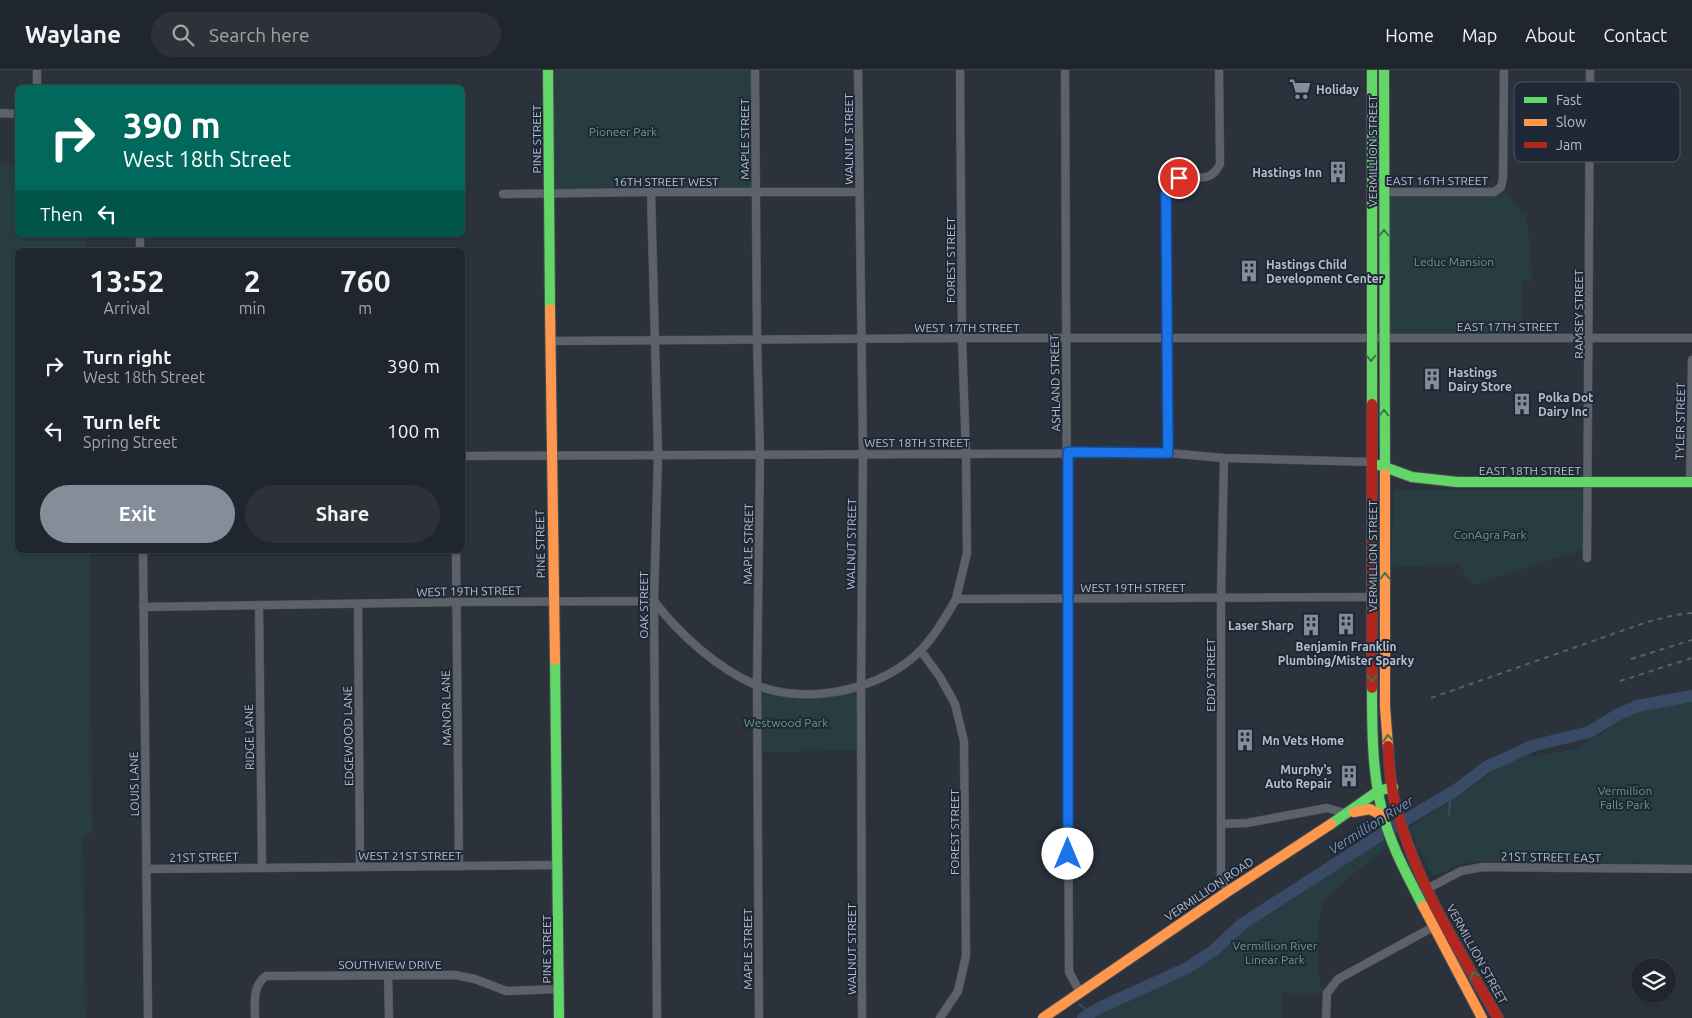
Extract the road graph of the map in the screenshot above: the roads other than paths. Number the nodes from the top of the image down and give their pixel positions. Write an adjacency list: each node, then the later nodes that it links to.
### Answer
1 (37, 70): 11 (street)
2 (548, 70): 21 (main road, PINE STREET)
3 (755, 70): 17 (street, MAPLE STREET)
4 (858, 70): 18 (street, WALNUT STREET)
5 (960, 70): 22 (street, FOREST STREET)
6 (1065, 70): 23 (street, ASHLAND STREET)
7 (1219, 70): 24 (street)
8 (1372, 70): 19 (main road, VERMILLION STREET)
9 (1384, 70): 15 (main road, VERMILLION STREET)
10 (1504, 70): 15 (street, EAST 16TH STREET)
11 (37, 85)
12 (0, 114): 13 (street)
13 (15, 114)
14 (1590, 162): 27 (street, RAMSEY STREET)
15 (1384, 191): 19 (street, EAST 16TH STREET); 26 (main road, VERMILLION STREET, one-way to 15)
16 (651, 192): 17 (street, 16TH STREET WEST); 21 (street, 16TH STREET WEST); 29 (street, OAK STREET)
17 (755, 192): 18 (street, 16TH STREET WEST); 30 (street, MAPLE STREET)
18 (859, 192): 31 (street, WALNUT STREET)
19 (1371, 192): 25 (main road, VERMILLION STREET)
20 (503, 194): 21 (street, 16TH STREET WEST)
21 (548, 194): 32 (main road, PINE STREET)
22 (962, 338): 23 (street, WEST 17TH STREET); 31 (street, WEST 17TH STREET); 39 (street, FOREST STREET)
23 (1065, 338): 24 (street, WEST 17TH STREET); 35 (street, ASHLAND STREET)
24 (1166, 338): 25 (street, WEST 17TH STREET); 36 (street)
25 (1371, 338): 26 (street, WEST 17TH STREET); 44 (main road, VERMILLION STREET, one-way to 44)
26 (1384, 338): 27 (street, EAST 17TH STREET); 45 (main road, VERMILLION STREET, one-way to 26)
27 (1589, 338): 28 (street, EAST 17TH STREET); 46 (street, RAMSEY STREET)
28 (1692, 338)
29 (654, 339): 30 (street, WEST 17TH STREET); 32 (street, WEST 17TH STREET); 41 (street, OAK STREET)
30 (757, 339): 31 (street, WEST 17TH STREET); 37 (street, MAPLE STREET)
31 (862, 339): 38 (street, WALNUT STREET)
32 (550, 341): 40 (main road, PINE STREET)
33 (1692, 360): 34 (street, TYLER STREET)
34 (1692, 368): 47 (street, TYLER STREET)
35 (1068, 452): 36 (street, WEST 18TH STREET); 39 (street, WEST 18TH STREET); 55 (street, ASHLAND STREET)
36 (1168, 453): 43 (street, WEST 18TH STREET)
37 (760, 454): 38 (street, WEST 18TH STREET); 41 (street, WEST 18TH STREET); 63 (street, MAPLE STREET)
38 (863, 454): 39 (street, WEST 18TH STREET); 64 (street, WALNUT STREET)
39 (966, 454): 54 (street, FOREST STREET)
40 (551, 455): 41 (street, WEST 18TH STREET); 42 (street, WEST 18TH STREET); 58 (main road, PINE STREET)
41 (658, 455): 56 (street, OAK STREET)
42 (465, 456)
43 (1224, 458): 44 (street, WEST 18TH STREET); 53 (street, EDDY STREET)
44 (1372, 462): 45 (main road, EAST 18TH STREET); 51 (main road, VERMILLION STREET)
45 (1385, 468): 46 (main road, EAST 18TH STREET); 52 (main road, VERMILLION STREET, one-way to 45)
46 (1587, 482): 47 (main road, EAST 18TH STREET); 50 (street, RAMSEY STREET)
47 (1691, 482)
48 (142, 553): 61 (street, LOUIS LANE)
49 (456, 553): 57 (street, MANOR LANE)
50 (1587, 558)
51 (1372, 597): 52 (street, WEST 19TH STREET); 53 (street, WEST 19TH STREET); 66 (main road, VERMILLION STREET, one-way to 66)
52 (1385, 597): 65 (main road, VERMILLION STREET, one-way to 52)
53 (1221, 598): 55 (street, WEST 19TH STREET); 69 (street, EDDY STREET)
54 (956, 599): 55 (street, WEST 19TH STREET); 62 (street)
55 (1067, 599): 83 (street, ASHLAND STREET)
56 (654, 601): 58 (street, WEST 19TH STREET); 63 (street); 88 (street, OAK STREET)
57 (457, 602): 58 (street, WEST 19TH STREET); 59 (street, WEST 19TH STREET); 71 (street, MANOR LANE)
58 (553, 602): 70 (main road, PINE STREET)
59 (358, 604): 60 (street, WEST 19TH STREET); 72 (street, EDGEWOOD LANE)
60 (259, 606): 61 (street, WEST 19TH STREET); 73 (street, RIDGE LANE)
61 (143, 607): 74 (street, LOUIS LANE)
62 (921, 651): 64 (street); 91 (street, FOREST STREET)
63 (757, 685): 64 (street); 89 (street, MAPLE STREET)
64 (861, 686): 90 (street, WALNUT STREET)
65 (1393, 787): 66 (main road, VERMILLION ROAD); 76 (main road, VERMILLION STREET)
66 (1378, 791): 67 (main road, VERMILLION ROAD); 68 (main road, VERMILLION STREET)
67 (1348, 814): 68 (main road); 69 (street); 77 (main road, VERMILLION ROAD)
68 (1383, 816): 78 (main road, VERMILLION STREET)
69 (1222, 824): 77 (street, EDDY STREET)
70 (558, 865): 71 (street, WEST 21ST STREET); 82 (main road, PINE STREET)
71 (459, 866): 72 (street, WEST 21ST STREET)
72 (360, 867): 73 (street, WEST 21ST STREET)
73 (262, 868): 74 (street, 21ST STREET)
74 (147, 869): 84 (street, LOUIS LANE)
75 (1692, 869): 76 (street, 21ST STREET EAST)
76 (1427, 888): 78 (street, 21ST STREET EAST); 79 (main road, VERMILLION STREET)
77 (1227, 892): 83 (main road, VERMILLION ROAD)
78 (1417, 895): 80 (main road, VERMILLION STREET)
79 (1444, 921): 80 (street); 95 (main road, VERMILLION STREET, one-way to 79)
80 (1434, 927): 93 (street); 94 (main road, VERMILLION STREET)
81 (388, 975): 82 (street, SOUTHVIEW DRIVE); 85 (street, SOUTHVIEW DRIVE); 86 (street)
82 (559, 989): 87 (main road, PINE STREET)
83 (1080, 992): 92 (main road, VERMILLION ROAD)
84 (148, 1018)
85 (255, 1018)
86 (389, 1018)
87 (559, 1018)
88 (657, 1018)
89 (759, 1018)
90 (862, 1018)
91 (940, 1018)
92 (1043, 1018)
93 (1326, 1018)
94 (1482, 1018)
95 (1498, 1018)

